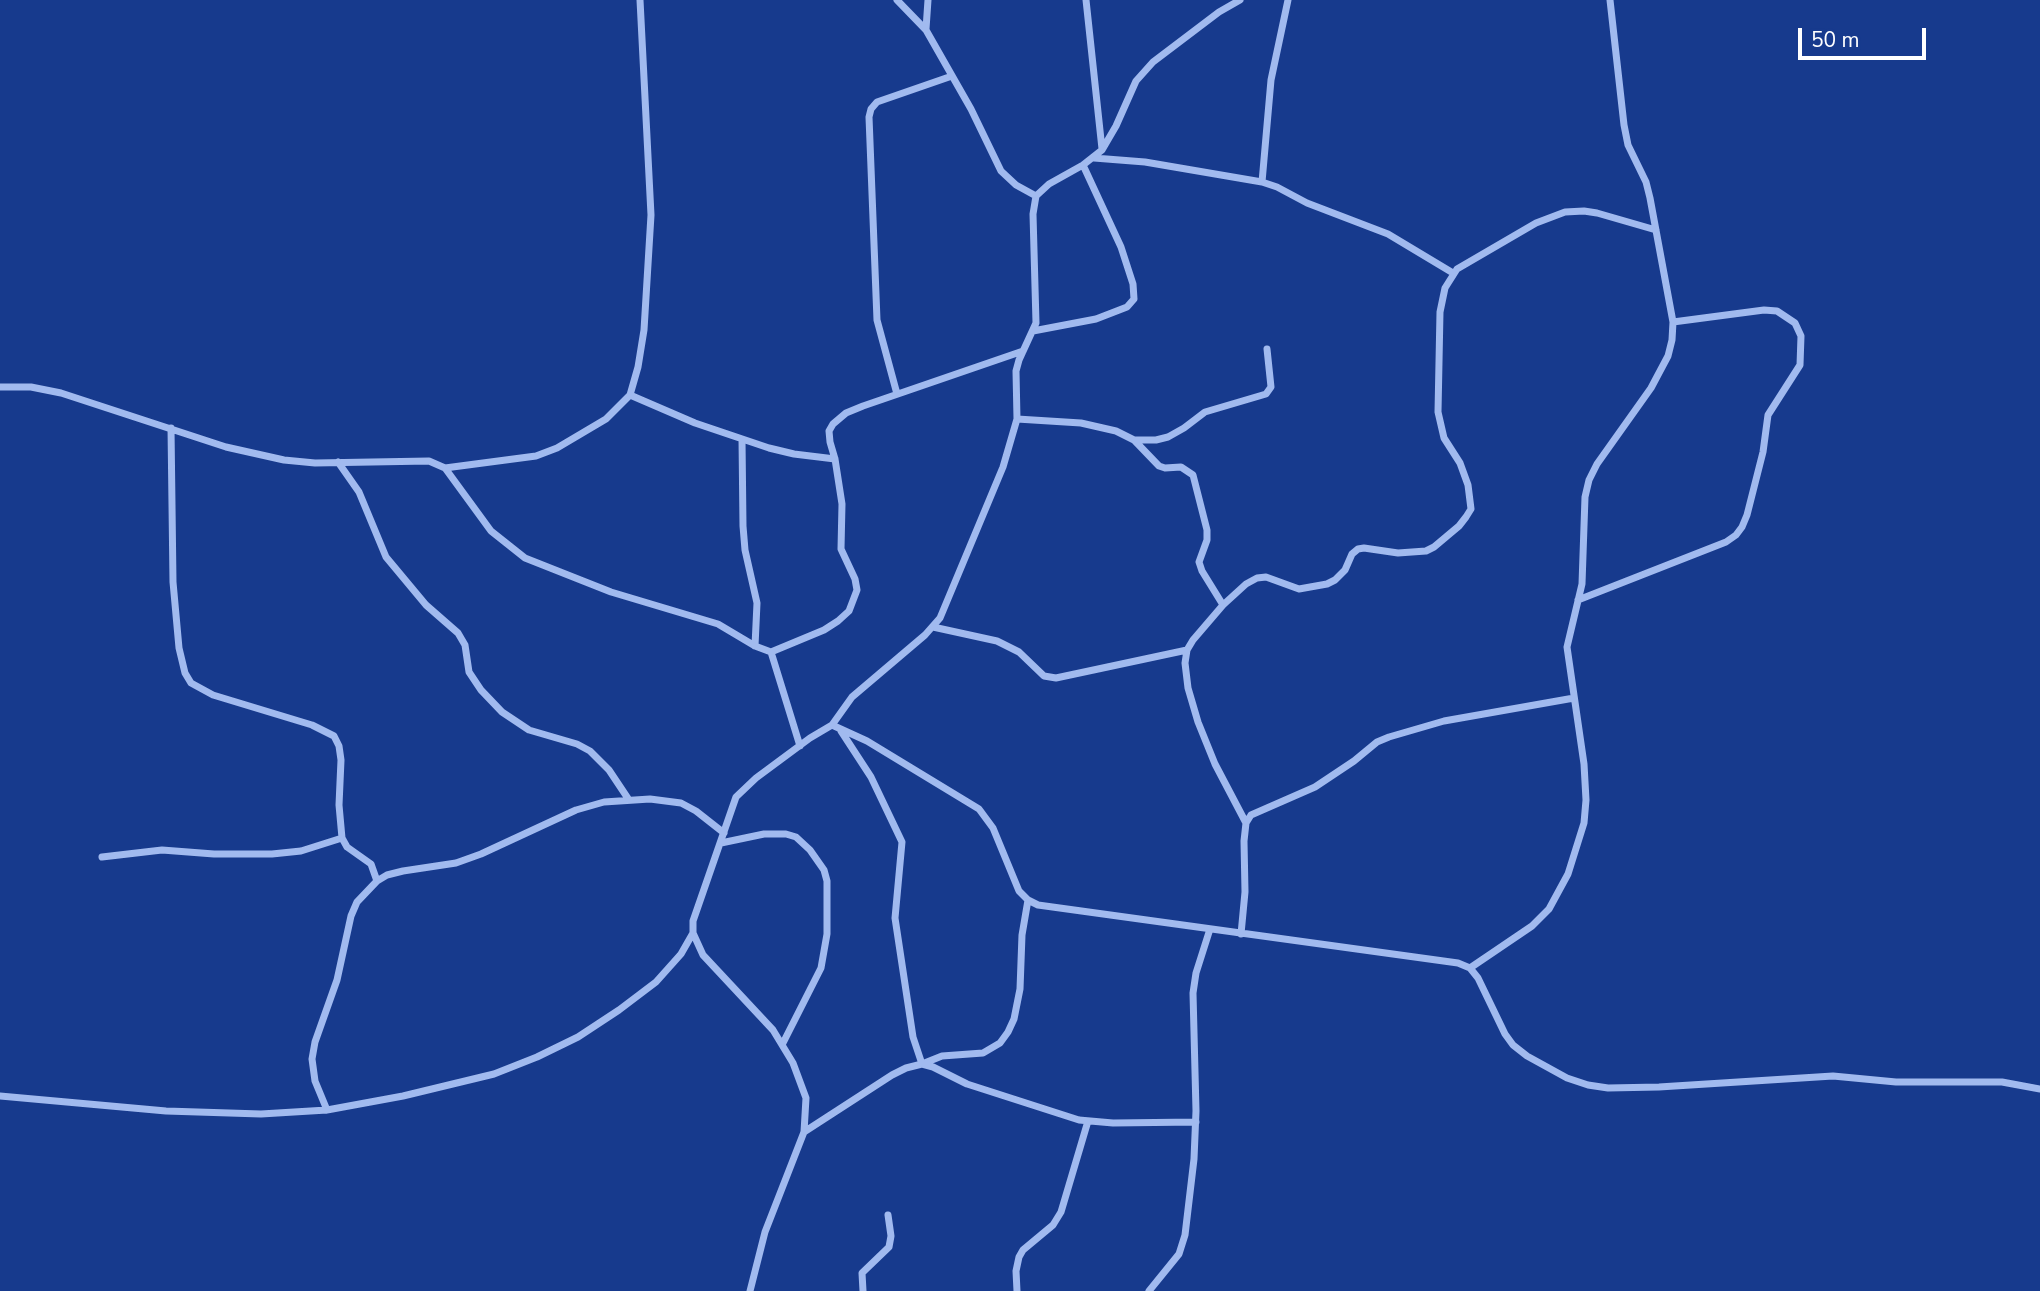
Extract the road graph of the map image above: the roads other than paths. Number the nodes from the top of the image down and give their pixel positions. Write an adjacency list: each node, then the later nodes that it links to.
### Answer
1 (640, 0): 23 (street)
2 (897, 0): 8 (street)
3 (928, 0): 8 (street)
4 (1086, 0): 10 (street)
5 (1240, 0): 10 (street)
6 (1288, 0): 13 (street)
7 (1610, 0): 15 (street)
8 (926, 30): 9 (street)
9 (951, 76): 14 (street); 22 (street)
10 (1102, 150): 11 (street)
11 (1094, 158): 12 (street); 13 (street)
12 (1083, 165): 14 (street); 18 (street)
13 (1262, 182): 16 (street)
14 (1036, 196): 18 (street)
15 (1656, 230): 16 (street); 17 (street)
16 (1453, 274): 32 (street)
17 (1673, 322): 31 (street); 31 (street)
18 (1033, 331): 20 (street)
19 (1267, 349): 27 (street)
20 (1023, 351): 22 (street); 24 (street)
21 (0, 387): 25 (street)
22 (897, 394): 28 (street)
23 (629, 395): 26 (street); 30 (street)
24 (1017, 419): 27 (street); 33 (street)
25 (172, 428): 29 (street); 43 (street)
26 (743, 439): 28 (street); 34 (street)
27 (1134, 440): 32 (street)
28 (835, 459): 36 (street)
29 (338, 462): 30 (street); 40 (street)
30 (445, 468): 34 (street)
31 (1578, 600): 37 (street)
32 (1223, 605): 35 (street)
33 (933, 627): 35 (street); 38 (street)
34 (755, 646): 36 (street)
35 (1187, 650): 41 (street)
36 (771, 652): 39 (street)
37 (1574, 698): 41 (street); 51 (street)
38 (836, 727): 39 (street); 47 (street); 53 (street)
39 (800, 746): 42 (street)
40 (629, 800): 42 (street); 46 (street)
41 (1246, 823): 50 (street)
42 (724, 832): 44 (street)
43 (342, 838): 45 (street); 46 (street)
44 (721, 843): 49 (street); 52 (street)
45 (102, 857)
46 (377, 881): 56 (street)
47 (1028, 900): 48 (street); 53 (street)
48 (1210, 929): 50 (street); 58 (street)
49 (694, 933): 52 (street); 56 (street)
50 (1241, 934): 51 (street)
51 (1470, 968): 54 (street)
52 (783, 1043): 59 (street)
53 (922, 1064): 57 (street); 59 (street)
54 (2040, 1089)
55 (0, 1096): 56 (street)
56 (327, 1110)
57 (1088, 1121): 58 (street); 63 (street)
58 (1196, 1122): 64 (street)
59 (804, 1132): 61 (street)
60 (888, 1215): 62 (street)
61 (750, 1291)
62 (863, 1291)
63 (1017, 1291)
64 (1149, 1291)

